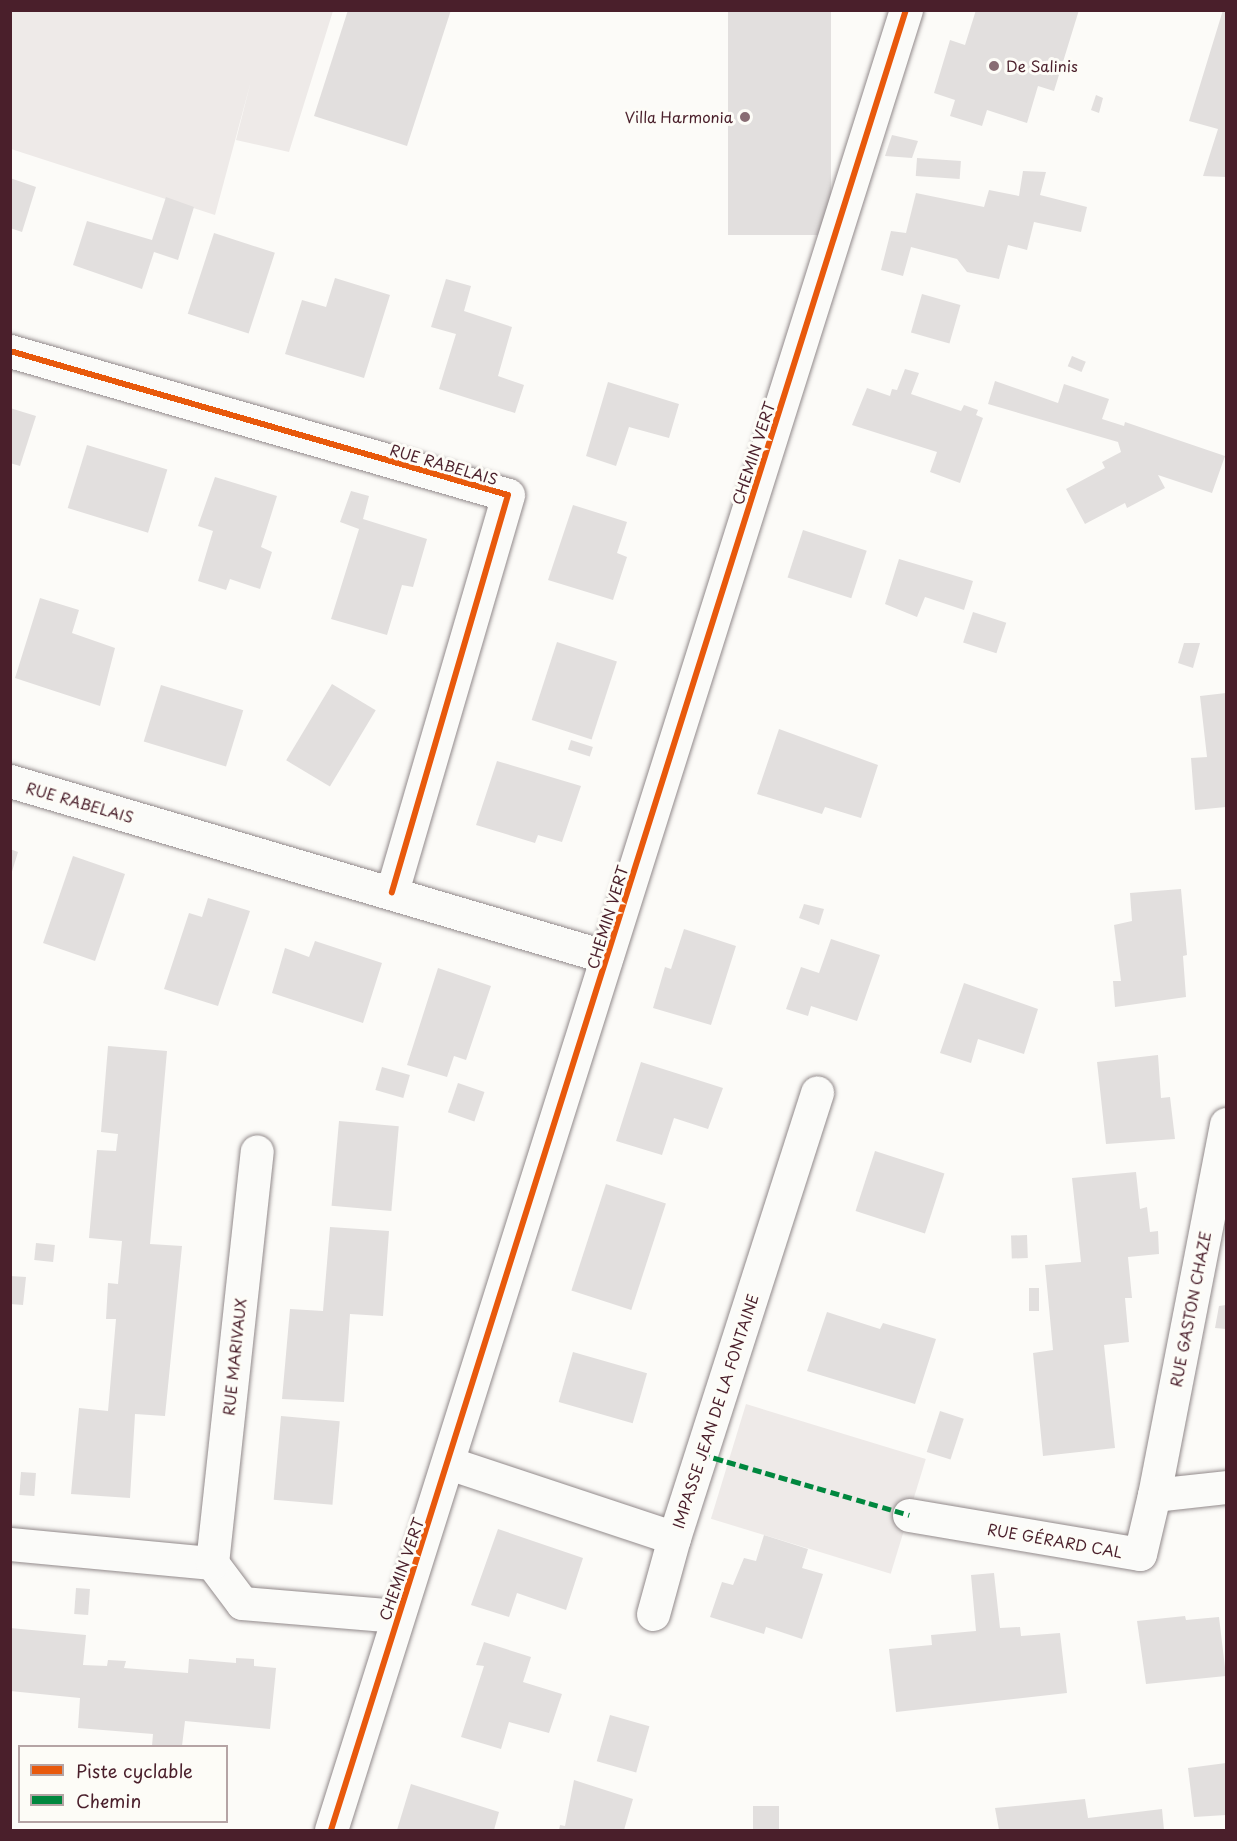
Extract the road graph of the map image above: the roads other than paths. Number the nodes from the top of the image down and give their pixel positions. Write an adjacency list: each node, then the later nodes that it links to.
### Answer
1 (906, 10): 5 (street, CHEMIN VERT)
2 (10, 351): 4 (street, RUE RABELAIS)
3 (10, 782): 4 (street, RUE RABELAIS)
4 (392, 892): 5 (street, RUE RABELAIS)
5 (607, 957): 9 (street, CHEMIN VERT)
6 (817, 1092): 13 (street, IMPASSE JEAN DE LA FONTAINE)
7 (1227, 1124): 11 (street, RUE GASTON CHAZE)
8 (257, 1151): 15 (street, RUE MARIVAUX)
9 (449, 1463): 13 (street, IMPASSE JEAN DE LA FONTAINE); 17 (street, CHEMIN VERT)
10 (1227, 1487): 11 (street)
11 (1154, 1495): 12 (street, RUE GÉRARD CAL)
12 (909, 1515)
13 (674, 1538): 16 (street)
14 (10, 1544): 15 (street)
15 (212, 1563): 17 (street)
16 (653, 1614)
17 (397, 1616): 18 (street, CHEMIN VERT)
18 (331, 1830)

